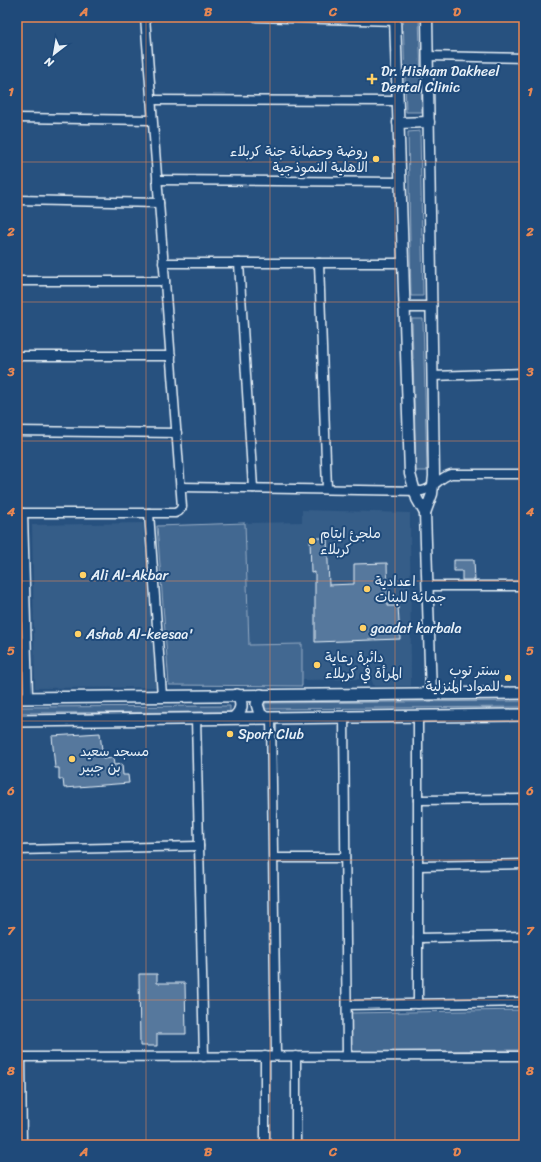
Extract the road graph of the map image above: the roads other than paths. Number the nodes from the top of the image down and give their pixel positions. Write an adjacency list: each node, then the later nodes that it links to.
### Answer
1 (145, 17): 7 (street)
2 (256, 17): 4 (street)
3 (427, 17): 5 (street)
4 (395, 19): 8 (street)
5 (427, 56): 6 (street); 11 (street)
6 (524, 58)
7 (151, 100): 8 (street); 10 (street)
8 (397, 101): 12 (street)
9 (17, 118): 10 (street)
10 (152, 120): 13 (street)
11 (428, 122): 12 (street); 24 (street)
12 (398, 123): 14 (street)
13 (157, 180): 14 (street); 16 (street)
14 (400, 182): 20 (street)
15 (17, 200): 16 (street)
16 (159, 203): 17 (street)
17 (163, 263): 18 (street); 22 (street)
18 (239, 263): 19 (street); 34 (street)
19 (319, 263): 20 (street); 35 (street)
20 (403, 263): 23 (street)
21 (17, 281): 22 (street)
22 (165, 281): 26 (street)
23 (404, 307): 24 (street); 36 (street)
24 (431, 307): 28 (street)
25 (17, 356): 26 (street)
26 (171, 356): 30 (street)
27 (524, 373): 28 (street)
28 (432, 376): 33 (street)
29 (17, 431): 30 (street)
30 (176, 433): 32 (street)
31 (524, 474): 33 (street)
32 (181, 486): 34 (street); 38 (street)
33 (433, 486): 36 (street); 39 (street)
34 (253, 488): 35 (street)
35 (327, 489): 36 (street)
36 (414, 491): 39 (street)
37 (20, 513): 38 (street); 47 (street)
38 (149, 513): 46 (street)
39 (426, 513): 40 (street)
40 (428, 586): 41 (street); 43 (street)
41 (524, 586)
42 (524, 693): 43 (main road)
43 (431, 694): 45 (main road)
44 (237, 695): 45 (main road); 46 (main road); 51 (main road)
45 (261, 695): 52 (main road)
46 (162, 696): 47 (main road)
47 (22, 697)
48 (524, 714): 50 (main road)
49 (344, 716): 50 (main road); 52 (main road); 60 (street)
50 (418, 716): 56 (street)
51 (235, 717): 52 (main road); 53 (main road)
52 (267, 717): 59 (street)
53 (196, 718): 54 (main road); 57 (street)
54 (17, 721)
55 (524, 799): 56 (street)
56 (418, 800): 62 (street)
57 (199, 846): 58 (street); 74 (street)
58 (17, 850)
59 (274, 858): 60 (street); 69 (street)
60 (346, 858): 67 (street)
61 (524, 864): 62 (street)
62 (418, 866): 64 (street)
63 (524, 936): 64 (street)
64 (418, 938): 66 (street)
65 (524, 1002): 66 (street)
66 (418, 1004): 67 (street)
67 (346, 1005): 71 (street)
68 (265, 1056): 69 (street); 74 (street); 76 (street)
69 (276, 1056): 70 (street)
70 (296, 1056): 71 (street); 77 (street)
71 (347, 1056): 72 (street)
72 (524, 1056)
73 (19, 1057): 74 (street); 75 (street)
74 (204, 1057)
75 (22, 1145)
76 (265, 1145)
77 (296, 1145)

